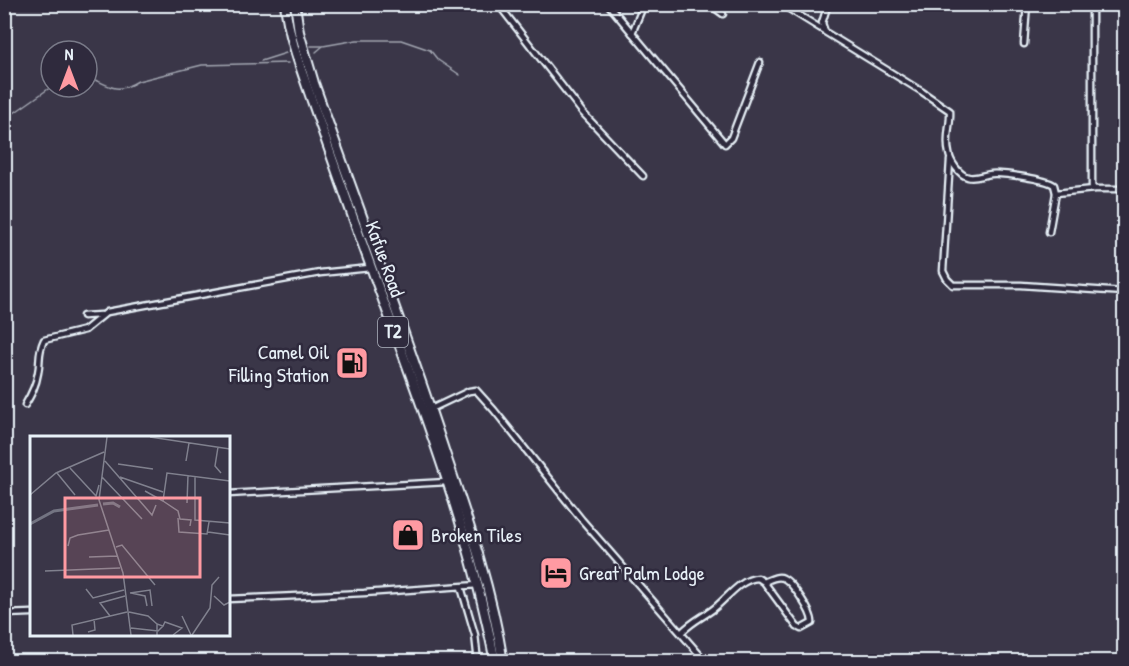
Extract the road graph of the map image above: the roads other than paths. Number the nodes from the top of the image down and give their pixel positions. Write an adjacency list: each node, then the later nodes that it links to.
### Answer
1 (285, 4): 22 (highway, Kafue Road / T2)
2 (295, 4): 27 (highway, Kafue Road / T2)
3 (498, 4): 17 (street)
4 (608, 4): 13 (street)
5 (644, 4): 13 (street)
6 (709, 4): 11 (street)
7 (781, 4): 12 (street)
8 (828, 4): 12 (street)
9 (1027, 4): 14 (street)
10 (1092, 4): 18 (street)
11 (723, 14)
12 (823, 30): 16 (street)
13 (632, 33): 15 (street)
14 (1024, 44)
15 (760, 62)
16 (950, 158): 20 (street); 23 (street)
17 (643, 176)
18 (1094, 189): 19 (street); 20 (street)
19 (1125, 189)
20 (1056, 193): 21 (street)
21 (1049, 232)
22 (370, 268): 24 (street); 28 (highway, Kafue Road / T2)
23 (1125, 292)
24 (101, 315): 25 (street); 26 (street)
25 (83, 316)
26 (25, 405)
27 (431, 409): 36 (street); 39 (highway, Kafue Road / T2)
28 (448, 482): 29 (street); 31 (highway, Kafue Road / T2)
29 (230, 494)
30 (764, 582): 30 (street); 36 (street)
31 (478, 585): 32 (street); 38 (highway, Kafue Road / T2)
32 (461, 587): 33 (street); 37 (street)
33 (230, 598)
34 (30, 613): 35 (street)
35 (4, 614)
36 (682, 632): 40 (street)
37 (478, 662)
38 (495, 662)
39 (503, 662)
40 (706, 662)

